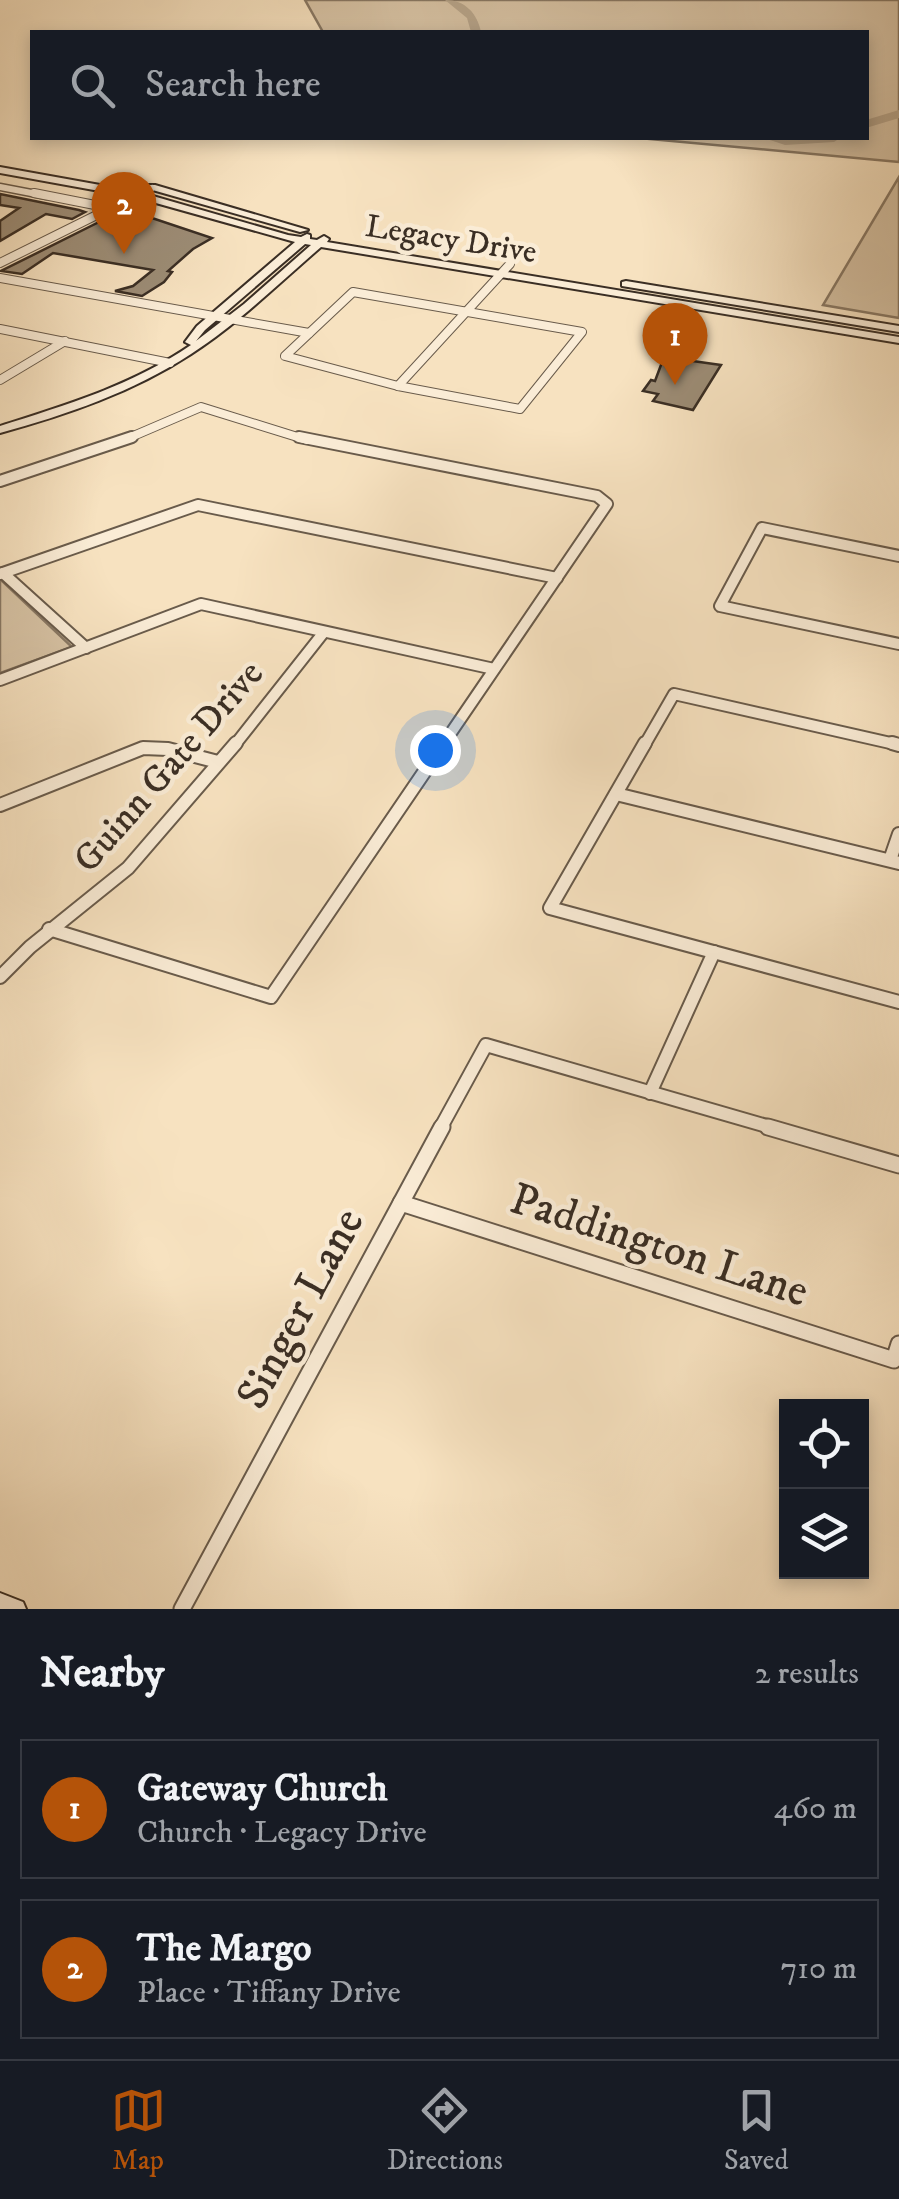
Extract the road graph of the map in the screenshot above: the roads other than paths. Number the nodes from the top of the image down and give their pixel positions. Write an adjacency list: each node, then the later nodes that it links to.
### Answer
1 (0, 162): 4 (main road, Legacy Drive)
2 (0, 170): 5 (main road, Legacy Drive)
3 (0, 187): 6 (street)
4 (152, 188): 5 (street); 7 (main road, Legacy Drive)
5 (139, 194): 6 (street); 8 (main road, Legacy Drive)
6 (110, 208): 9 (street)
7 (316, 237): 8 (main road, Legacy Drive); 10 (main road, Legacy Drive); 10 (main road, Legacy Drive); 15 (main road)
8 (304, 240): 13 (main road)
9 (2, 260)
10 (506, 269): 12 (street); 14 (main road, Legacy Drive)
11 (0, 278): 13 (street)
12 (467, 312): 18 (street); 24 (street); 24 (street)
13 (214, 318): 15 (street); 21 (main road)
14 (806, 319): 17 (main road, Legacy Drive); 19 (main road, Legacy Drive)
15 (229, 320): 18 (street); 21 (main road)
16 (0, 329): 20 (street)
17 (899, 329)
18 (309, 332): 24 (street)
19 (899, 340)
20 (65, 341): 22 (street); 23 (street)
21 (183, 354): 22 (main road)
22 (170, 364): 25 (main road)
23 (0, 380)
24 (398, 386)
25 (0, 430)
26 (0, 481): 29 (street)
27 (899, 556): 31 (street)
28 (1, 574): 29 (street); 32 (street)
29 (556, 578): 33 (street)
30 (324, 632): 32 (street); 33 (street); 36 (street, Guinn Gate Drive)
31 (899, 644)
32 (86, 648): 34 (street)
33 (494, 669): 41 (street)
34 (0, 680)
35 (899, 746): 37 (street)
36 (218, 762): 38 (street); 41 (street, Guinn Gate Drive)
37 (616, 794): 40 (street); 42 (street)
38 (0, 805)
39 (899, 834): 40 (street)
40 (894, 862)
41 (49, 929): 43 (street, Guinn Gate Drive)
42 (714, 952): 44 (street); 45 (street)
43 (2, 976)
44 (899, 1002)
45 (650, 1093): 46 (street); 47 (street, Singer Lane)
46 (899, 1165)
47 (401, 1203): 48 (street, Paddington Lane); 51 (street, Singer Lane)
48 (897, 1352)
49 (0, 1603): 50 (main road)
50 (14, 1609)
51 (182, 1609)

